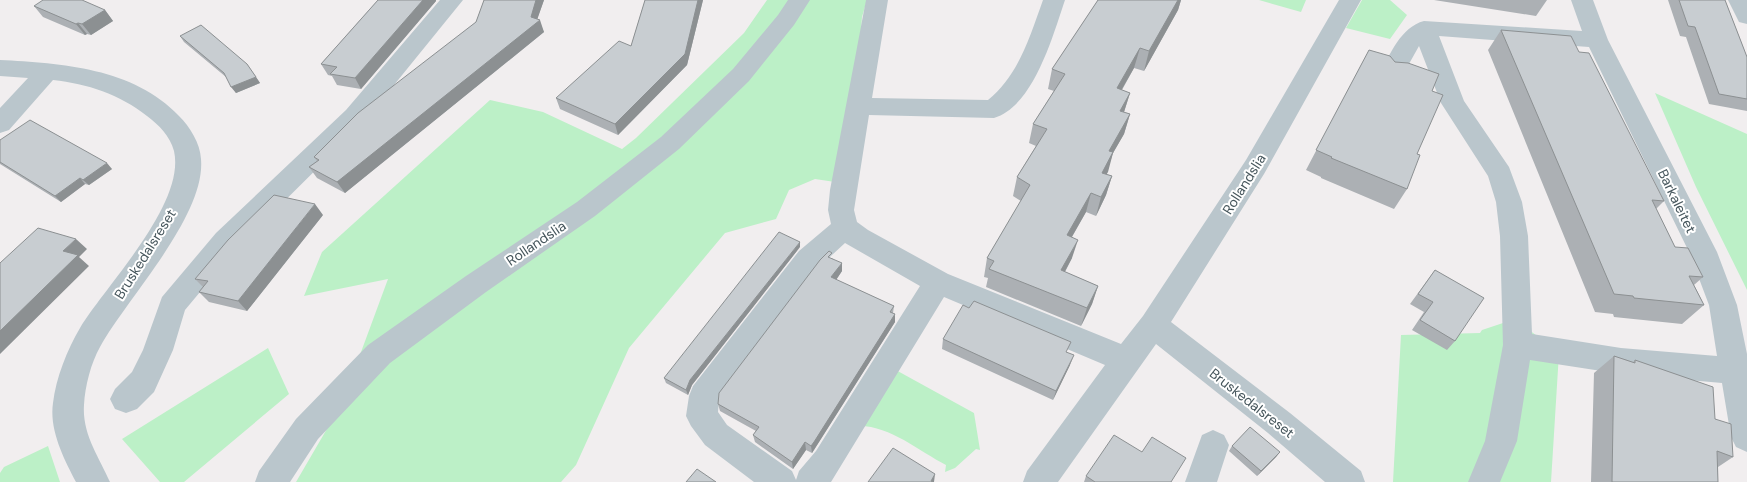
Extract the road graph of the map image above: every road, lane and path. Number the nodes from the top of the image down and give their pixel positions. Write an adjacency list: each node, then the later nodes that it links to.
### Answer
1 (452, 0): 22 (street)
2 (799, 0): 26 (street, Rollandslia)
3 (877, 0): 14 (street)
4 (1054, 0): 14 (street)
5 (1350, 0): 18 (street, Rollandslia)
6 (1582, 0): 10 (street, Barkaleitet)
7 (1739, 0): 8 (street)
8 (1747, 17)
9 (1424, 28): 10 (street); 13 (street); 19 (street)
10 (1597, 40): 21 (street, Barkaleitet)
11 (0, 68): 12 (street, Bruskedalsreset)
12 (48, 70): 15 (street); 25 (street, Bruskedalsreset)
13 (1392, 74)
14 (858, 104): 16 (street)
15 (0, 124)
16 (845, 227): 17 (street); 27 (street)
17 (938, 282): 20 (street); 28 (street)
18 (1153, 325): 20 (street, Rollandslia); 31 (street, Bruskedalsreset)
19 (1518, 345): 21 (street); 32 (street)
20 (1126, 360): 29 (street, Rollandslia)
21 (1734, 371): 23 (street, Barkaleitet)
22 (126, 400)
23 (1747, 437)
24 (1212, 445): 30 (street)
25 (94, 482)
26 (271, 482)
27 (780, 482)
28 (811, 482)
29 (1040, 482)
30 (1201, 482)
31 (1349, 482)
32 (1484, 482)

